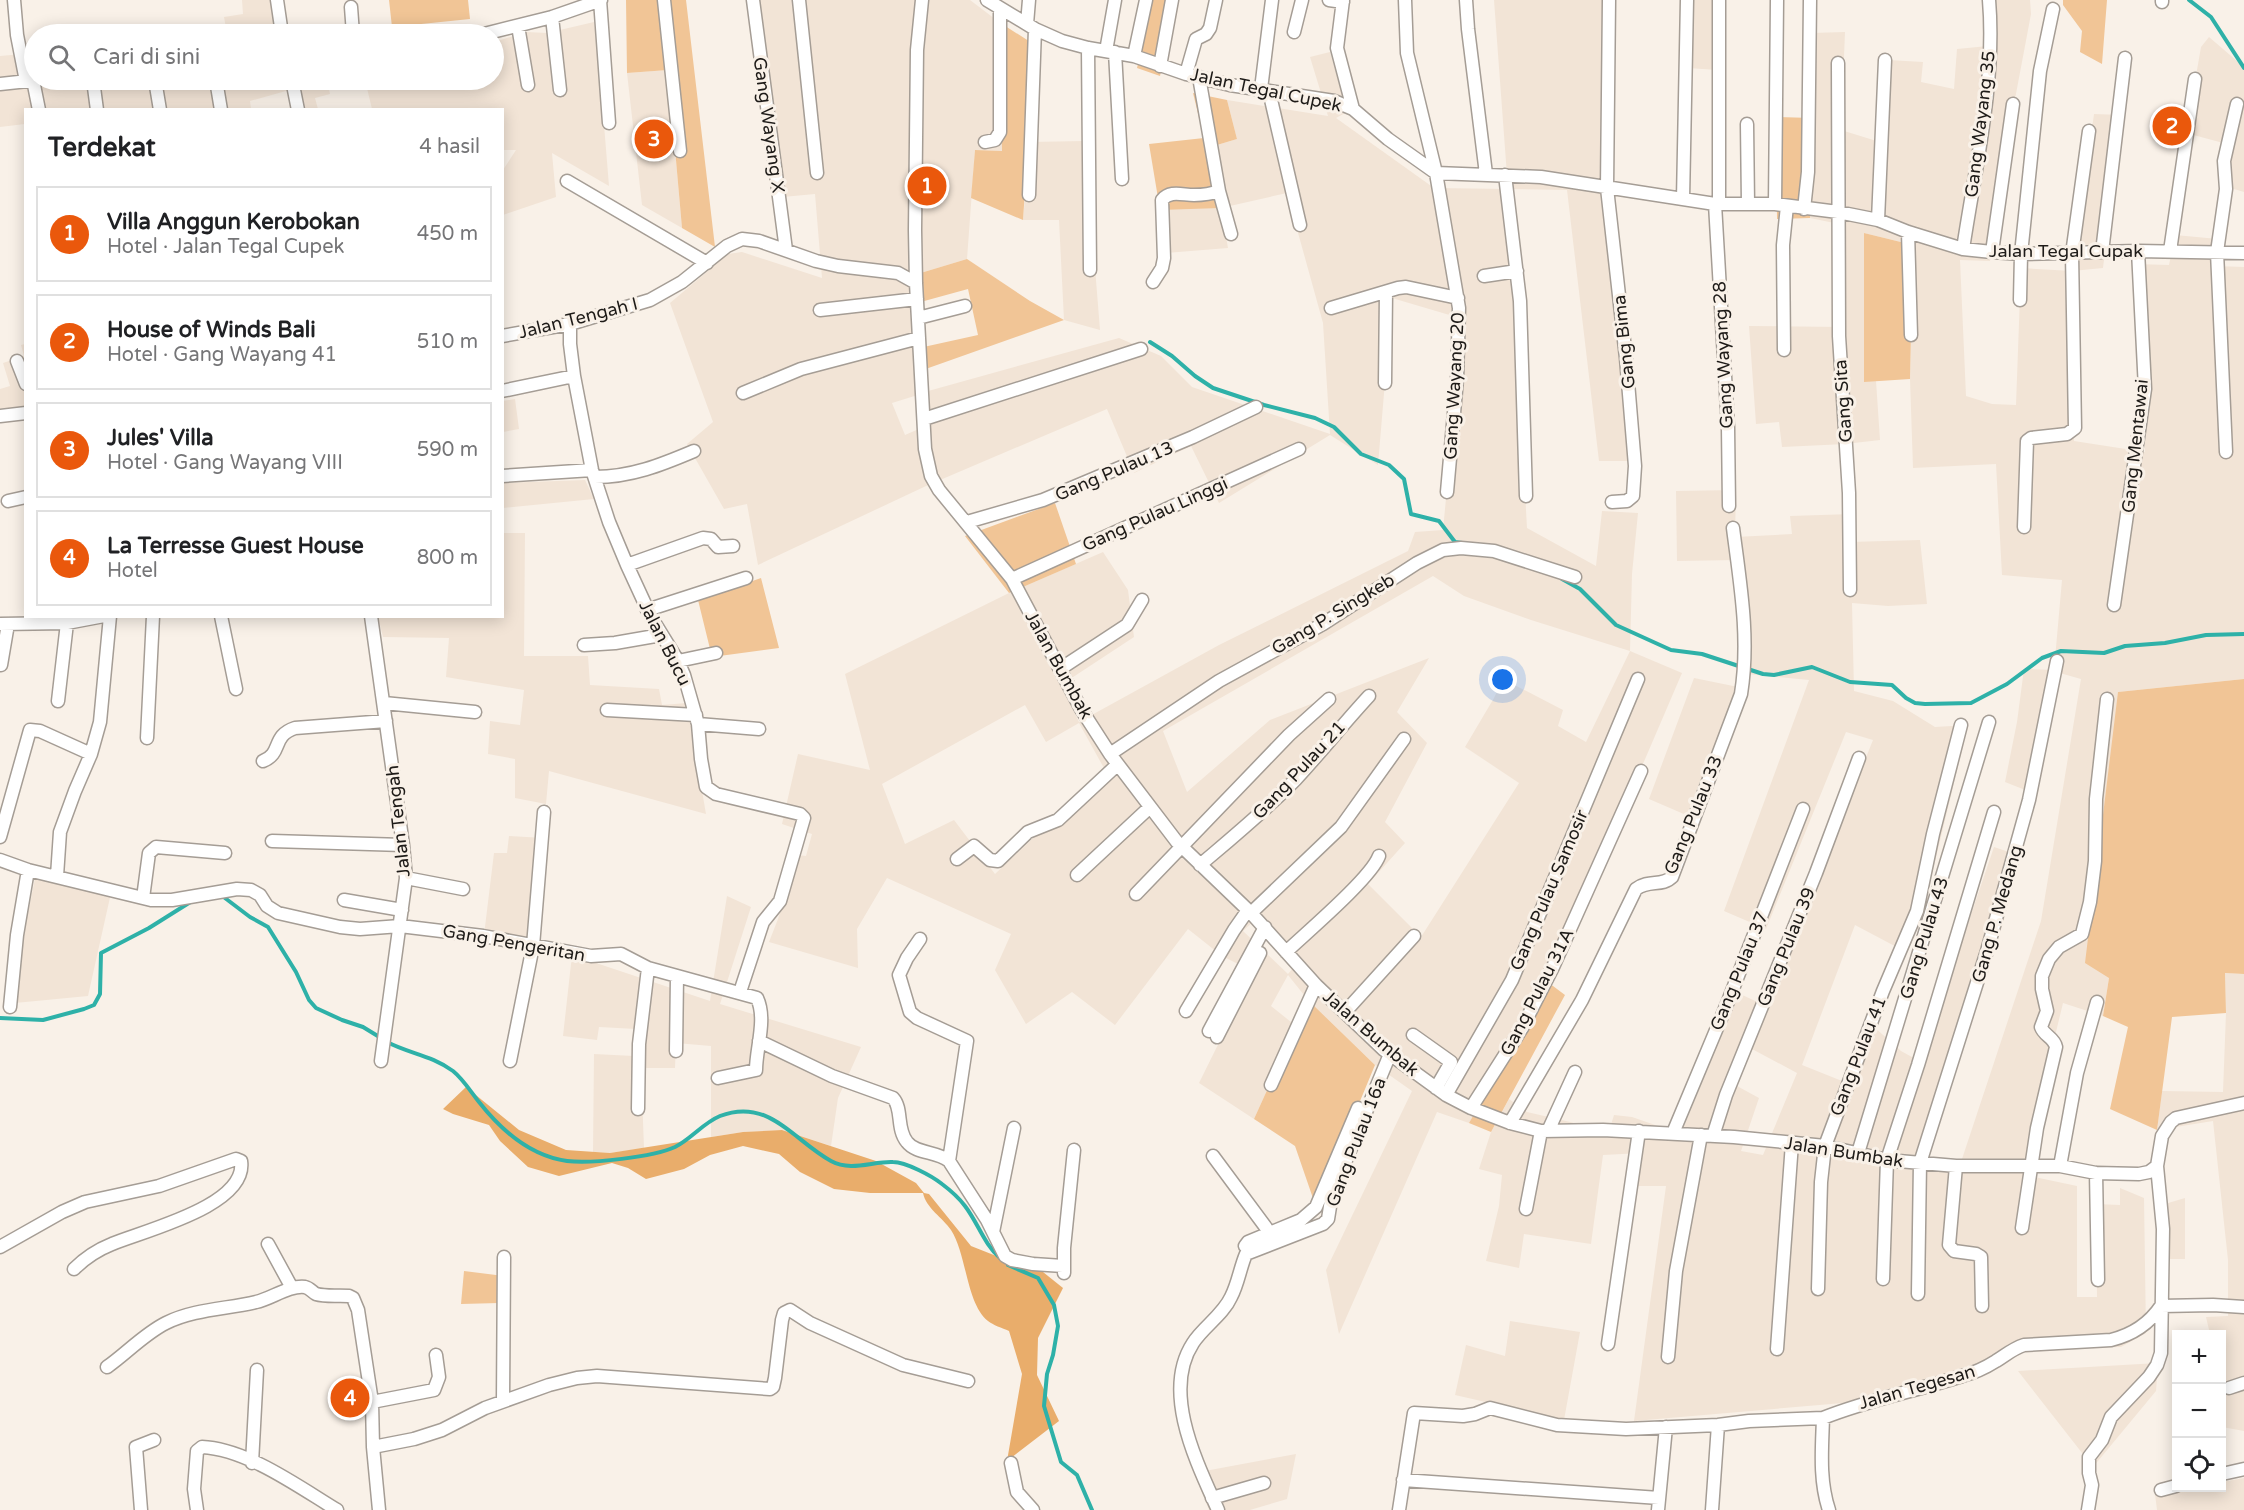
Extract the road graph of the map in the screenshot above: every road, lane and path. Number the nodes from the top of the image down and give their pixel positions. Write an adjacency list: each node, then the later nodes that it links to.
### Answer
1 (14, 0): 38 (street)
2 (277, 0): 30 (street)
3 (600, 0): 29 (street); 65 (street)
4 (664, 0): 69 (street)
5 (753, 0): 90 (street, Gang Wayang X)
6 (799, 0): 70 (street)
7 (922, 0): 104 (street)
8 (987, 0): 27 (street, Jalan Tegal Cupek)
9 (1029, 0): 33 (street)
10 (1115, 0): 37 (street)
11 (1146, 0): 39 (street)
12 (1172, 0): 43 (street)
13 (1216, 0): 44 (street)
14 (1272, 0): 56 (street)
15 (1302, 0): 35 (street)
16 (1329, 0): 25 (street)
17 (1406, 0): 71 (street, Gang Wayang 20)
18 (1466, 0): 72 (street)
19 (1609, 0): 76 (street, Gang Bima)
20 (1687, 0): 79 (street)
21 (1719, 0): 80 (street, Gang Wayang 28)
22 (1777, 0): 82 (street)
23 (1810, 0): 83 (street)
24 (1989, 0): 89 (street, Gang Wayang 35)
25 (1343, 1): 64 (street)
26 (351, 7): 31 (street)
27 (1000, 8): 33 (street, Jalan Tegal Cupek); 68 (street)
28 (2053, 9): 97 (street)
29 (553, 23): 32 (street); 55 (street)
30 (281, 24)
31 (352, 24)
32 (519, 26): 34 (street); 49 (street)
33 (1031, 27): 36 (street, Jalan Tegal Cupek); 78 (street)
34 (504, 29)
35 (1294, 32)
36 (1088, 48): 37 (street, Jalan Tegal Cupek); 100 (street)
37 (1110, 51): 39 (street, Jalan Tegal Cupek); 74 (street)
38 (24, 56)
39 (1134, 56): 43 (street, Jalan Tegal Cupek)
40 (2125, 58): 94 (street)
41 (1885, 60): 85 (street)
42 (1838, 63): 84 (street, Gang Sita)
43 (1160, 66): 44 (street, Jalan Tegal Cupek)
44 (1186, 74): 45 (street, Jalan Tegal Cupek)
45 (1199, 77): 56 (street, Jalan Tegal Cupek); 77 (street)
46 (2195, 79): 92 (street)
47 (24, 81): 48 (street)
48 (0, 84)
49 (528, 84)
50 (34, 90): 59 (street)
51 (94, 90): 60 (street)
52 (157, 90): 61 (street)
53 (217, 90): 62 (street)
54 (294, 90): 63 (street)
55 (560, 90)
56 (1265, 90): 64 (street, Jalan Tegal Cupek); 86 (street)
57 (2013, 104): 93 (street)
58 (2236, 104): 95 (street)
59 (39, 108)
60 (97, 108)
61 (160, 108)
62 (220, 108)
63 (298, 108)
64 (1353, 109): 71 (street, Jalan Tegal Cupek)
65 (609, 123)
66 (1747, 124): 81 (street)
67 (2089, 131): 98 (street)
68 (985, 142)
69 (680, 151)
70 (816, 173)
71 (1436, 173): 72 (street); 107 (street, Gang Wayang 20)
72 (1486, 174): 73 (street)
73 (1504, 174): 76 (street); 101 (street)
74 (1122, 179)
75 (567, 182): 99 (street)
76 (1607, 188): 79 (street); 138 (street, Gang Bima)
77 (1219, 191): 88 (street); 103 (street)
78 (1029, 195)
79 (1683, 199): 80 (street)
80 (1717, 204): 81 (street, Jalan Tegal Cupak); 139 (street, Gang Wayang 28)
81 (1748, 204): 82 (street, Jalan Tegal Cupak)
82 (1781, 205): 83 (street, Jalan Tegal Cupak); 118 (street)
83 (1804, 209): 84 (street, Jalan Tegal Cupak)
84 (1838, 212): 85 (street, Jalan Tegal Cupak); 148 (street, Gang Sita)
85 (1878, 220): 87 (street, Jalan Tegal Cupak)
86 (1300, 225)
87 (1908, 232): 89 (street, Jalan Tegal Cupak); 114 (street)
88 (1231, 234)
89 (1963, 249): 93 (street, Jalan Tegal Cupak)
90 (786, 250): 99 (street, Jalan Tengah I); 104 (street, Jalan Tengah I)
91 (2138, 251): 92 (street, Jalan Tegal Cupak); 94 (street, Jalan Tegal Cupak); 150 (street, Gang Mentawai)
92 (2170, 251): 95 (street, Jalan Tegal Cupak)
93 (1992, 252): 97 (street, Jalan Tegal Cupak)
94 (2103, 252): 98 (street, Jalan Tegal Cupak)
95 (2217, 252): 96 (street, Jalan Tegal Cupak); 131 (street)
96 (2244, 253)
97 (2021, 254): 98 (street, Jalan Tegal Cupak); 108 (street)
98 (2072, 254): 141 (street)
99 (707, 263): 113 (street, Jalan Tengah I)
100 (1089, 270)
101 (1517, 271): 102 (street); 135 (street)
102 (1484, 276)
103 (1153, 282)
104 (916, 283): 106 (street, Jalan Bumbak)
105 (1386, 292): 107 (street); 110 (street); 122 (street)
106 (917, 298): 111 (street); 112 (street, Jalan Bumbak)
107 (1458, 298): 134 (street, Gang Wayang 20)
108 (2020, 300)
109 (965, 306): 112 (street)
110 (1331, 308)
111 (820, 310)
112 (918, 318): 116 (street, Jalan Bumbak)
113 (570, 324): 115 (street, Jalan Tengah I); 120 (street, Jalan Bucu)
114 (1911, 335)
115 (504, 336)
116 (919, 338): 124 (street); 128 (street, Jalan Bumbak)
117 (1141, 349): 128 (street)
118 (1784, 350)
119 (17, 361): 121 (street)
120 (574, 376): 123 (street); 132 (street, Jalan Bucu)
121 (24, 379)
122 (1385, 382)
123 (504, 391)
124 (743, 393)
125 (1256, 406): 140 (street, Gang Pulau 13)
126 (24, 413): 127 (street)
127 (0, 416)
128 (924, 419): 140 (street, Jalan Bumbak)
129 (1299, 449): 147 (street, Gang Pulau Linggi)
130 (694, 451): 132 (street)
131 (2226, 452)
132 (594, 474): 133 (street); 144 (street, Jalan Bucu)
133 (504, 476)
134 (1447, 492)
135 (1526, 496)
136 (24, 497): 137 (street)
137 (8, 501)
138 (1611, 502)
139 (1730, 506)
140 (967, 522): 147 (street, Jalan Bumbak)
141 (2024, 527)
142 (1733, 528): 239 (street, Gang Pulau 33)
143 (733, 546): 144 (street)
144 (627, 565): 151 (street, Jalan Bucu)
145 (1575, 577): 183 (street, Gang P. Singkeb)
146 (746, 578): 151 (street)
147 (1012, 579): 165 (street, Jalan Bumbak)
148 (1850, 590)
149 (1142, 600): 165 (street)
150 (2114, 605)
151 (647, 610): 159 (street, Jalan Bucu)
152 (93, 618): 157 (street)
153 (110, 618): 182 (street)
154 (153, 618): 180 (street)
155 (221, 618): 167 (street)
156 (371, 618): 172 (street, Jalan Tengah)
157 (67, 623): 158 (street); 171 (street)
158 (4, 624): 164 (street)
159 (661, 635): 160 (street); 163 (street, Jalan Bucu)
160 (584, 645)
161 (716, 653): 163 (street)
162 (2057, 661): 252 (street, Gang P. Medang)
163 (678, 662): 175 (street, Jalan Bucu)
164 (1, 665)
165 (1060, 669): 183 (street, Jalan Bumbak)
166 (1638, 679): 235 (street, Gang Pulau Samosir)
167 (236, 689)
168 (1369, 696): 200 (street, Gang Pulau 21)
169 (1329, 699): 195 (street)
170 (2107, 699): 254 (street)
171 (58, 701)
172 (384, 703): 174 (street); 176 (street, Jalan Tengah)
173 (607, 710): 175 (street)
174 (475, 712)
175 (697, 720): 179 (street); 220 (street, Jalan Bucu)
176 (386, 721): 185 (street); 194 (street, Jalan Tengah)
177 (1989, 722): 248 (street, Gang Pulau 43)
178 (1961, 725): 246 (street, Gang Pulau 41)
179 (759, 729)
180 (147, 738)
181 (1404, 739): 210 (street)
182 (91, 754): 192 (street); 203 (street)
183 (1110, 754): 186 (street, Jalan Bumbak)
184 (1859, 759): 244 (street, Gang Pulau 39)
185 (263, 761)
186 (1117, 765): 188 (street, Jalan Bumbak); 198 (street)
187 (1641, 771): 237 (street, Gang Pulau 31A)
188 (1150, 807): 195 (street, Jalan Bumbak); 202 (street)
189 (1803, 809): 243 (street, Gang Pulau 37)
190 (544, 812): 215 (street)
191 (1994, 812): 250 (street)
192 (0, 837)
193 (272, 841): 194 (street)
194 (404, 845): 204 (street, Jalan Tengah)
195 (1182, 847): 200 (street, Jalan Bumbak); 206 (street)
196 (225, 854): 207 (street)
197 (1379, 856): 216 (street)
198 (957, 859)
199 (0, 861): 201 (street)
200 (1200, 865): 210 (street, Jalan Bumbak)
201 (28, 870): 203 (street); 222 (street)
202 (1077, 875)
203 (57, 876): 207 (street)
204 (406, 878): 205 (street); 209 (street, Jalan Tengah)
205 (463, 890)
206 (1136, 894)
207 (143, 898): 211 (street, Gang Pengeritan)
208 (344, 900): 209 (street)
209 (402, 910): 211 (street, Jalan Tengah)
210 (1250, 912): 212 (street, Jalan Bumbak); 223 (street)
211 (400, 926): 215 (street, Gang Pengeritan); 230 (street, Jalan Tengah)
212 (1268, 930): 216 (street, Jalan Bumbak); 225 (street)
213 (1414, 936): 224 (street)
214 (920, 939): 251 (street)
215 (533, 946): 217 (street, Gang Pengeritan); 231 (street)
216 (1286, 952): 219 (street, Jalan Bumbak)
217 (648, 968): 218 (street, Gang Pengeritan); 238 (street)
218 (677, 976): 220 (street, Gang Pengeritan); 228 (street)
219 (1316, 985): 224 (street, Jalan Bumbak); 234 (street)
220 (740, 992): 227 (street)
221 (2097, 1002): 255 (street)
222 (10, 1007)
223 (1185, 1011)
224 (1345, 1012): 229 (street, Jalan Bumbak)
225 (1213, 1034)
226 (1413, 1035): 235 (street)
227 (759, 1041): 233 (street); 251 (street)
228 (676, 1051)
229 (1387, 1052): 235 (street, Jalan Bumbak); 261 (street); 299 (street, Gang Pulau 16a)
230 (381, 1060)
231 (510, 1061)
232 (1575, 1072): 241 (street)
233 (718, 1078)
234 (1271, 1085)
235 (1441, 1091): 237 (street, Jalan Bumbak)
236 (2244, 1103): 256 (street)
237 (1471, 1108): 239 (street, Jalan Bumbak)
238 (638, 1109)
239 (1510, 1123): 241 (street, Jalan Bumbak)
240 (1014, 1128): 260 (street)
241 (1545, 1131): 242 (street, Jalan Bumbak); 258 (street)
242 (1639, 1131): 243 (street, Jalan Bumbak); 275 (street)
243 (1673, 1132): 244 (street, Jalan Bumbak)
244 (1707, 1136): 245 (street, Jalan Bumbak); 278 (street, Gang Pulau 39)
245 (1792, 1143): 246 (street, Jalan Bumbak); 276 (street)
246 (1825, 1146): 248 (street, Jalan Bumbak); 270 (street, Gang Pulau 41)
247 (1074, 1150): 260 (street)
248 (1858, 1153): 250 (street, Jalan Bumbak)
249 (1213, 1156): 261 (street)
250 (1887, 1160): 252 (street, Jalan Bumbak); 267 (street)
251 (949, 1161): 260 (street)
252 (1920, 1163): 253 (street, Jalan Bumbak); 271 (street, Gang P. Medang)
253 (1956, 1166): 254 (street, Jalan Bumbak); 272 (street)
254 (2030, 1166): 255 (street, Jalan Bumbak); 259 (street)
255 (2060, 1166): 257 (street, Jalan Bumbak)
256 (2157, 1166): 257 (street, Jalan Bumbak); 273 (street)
257 (2096, 1173): 268 (street)
258 (1526, 1209)
259 (2022, 1228)
260 (993, 1232)
261 (1270, 1233): 263 (street)
262 (268, 1244): 269 (street)
263 (1245, 1246)
264 (0, 1247): 266 (street)
265 (504, 1257): 284 (street)
266 (74, 1269)
267 (1883, 1279)
268 (2097, 1280)
269 (292, 1288): 279 (street); 285 (street)
270 (1818, 1289)
271 (1918, 1294)
272 (1982, 1306)
273 (2161, 1306): 274 (street); 286 (street, Jalan Tegesan); 310 (street)
274 (2244, 1307)
275 (1608, 1344)
276 (1777, 1349)
277 (436, 1355): 285 (street)
278 (1668, 1357)
279 (107, 1367)
280 (257, 1370): 291 (street)
281 (968, 1381): 284 (street)
282 (2244, 1383): 283 (street)
283 (2229, 1388)
284 (503, 1401): 290 (street)
285 (372, 1402): 290 (street)
286 (1823, 1418): 287 (street); 309 (street)
287 (1718, 1425): 288 (street); 308 (street)
288 (1666, 1427): 295 (street); 300 (street)
289 (154, 1440): 301 (street)
290 (373, 1447): 304 (street)
291 (252, 1462): 302 (street); 303 (street)
292 (1011, 1463): 305 (street)
293 (2244, 1469): 294 (street)
294 (2226, 1473)
295 (1403, 1480): 300 (street); 307 (street)
296 (1264, 1483): 299 (street)
297 (2172, 1487): 298 (street)
298 (2161, 1490)
299 (1212, 1498): 306 (street, Gang Pulau 16a)
300 (1658, 1504)
301 (141, 1510)
302 (197, 1510)
303 (338, 1510)
304 (379, 1510)
305 (1033, 1510)
306 (1218, 1510)
307 (1399, 1510)
308 (1712, 1510)
309 (1829, 1510)
310 (2088, 1510)

